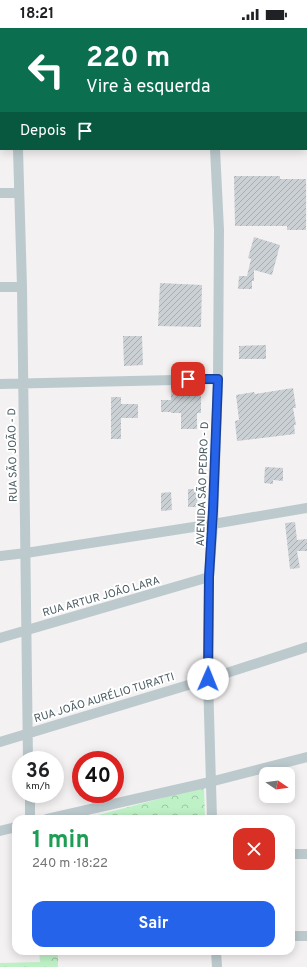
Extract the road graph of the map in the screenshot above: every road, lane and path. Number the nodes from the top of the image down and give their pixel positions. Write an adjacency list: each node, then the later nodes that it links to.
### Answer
1 (18, 150): 4 (street, RUA SÃO JOÃO - D)
2 (215, 150): 7 (street, AVENIDA SÃO PEDRO - D)
3 (0, 193): 4 (street)
4 (19, 193): 6 (street, RUA SÃO JOÃO - D)
5 (0, 287): 6 (street)
6 (22, 287): 9 (street, RUA SÃO JOÃO - D)
7 (218, 379): 9 (street); 11 (street, AVENIDA SÃO PEDRO - D)
8 (0, 384): 9 (street)
9 (23, 384): 12 (street, RUA SÃO JOÃO - D)
10 (307, 508): 11 (street)
11 (213, 524): 12 (street); 14 (street, AVENIDA SÃO PEDRO - D)
12 (26, 553): 13 (street); 15 (street, RUA SÃO JOÃO - D)
13 (0, 556)
14 (209, 577): 15 (street, RUA ARTUR JOÃO LARA); 18 (street, AVENIDA SÃO PEDRO - D)
15 (27, 630): 16 (street, RUA ARTUR JOÃO LARA); 19 (street, RUA SÃO JOÃO - D)
16 (0, 638)
17 (307, 648): 18 (street, RUA JOÃO AURÉLIO TURATTI)
18 (208, 679): 19 (street, RUA JOÃO AURÉLIO TURATTI); 23 (street, AVENIDA SÃO PEDRO - D)
19 (28, 733): 20 (street, RUA JOÃO AURÉLIO TURATTI); 21 (street, RUA SÃO JOÃO - D)
20 (0, 742)
21 (28, 751)
22 (307, 757): 23 (street)
23 (210, 782): 26 (street); 27 (street, AVENIDA SÃO PEDRO - D)
24 (30, 803): 25 (street)
25 (30, 815)
26 (65, 815)
27 (212, 815)
28 (12, 827): 29 (street)
29 (0, 831)
30 (295, 854): 31 (street)
31 (307, 854)
32 (295, 936): 33 (street)
33 (307, 936)
34 (216, 955): 35 (street)
35 (217, 967)

